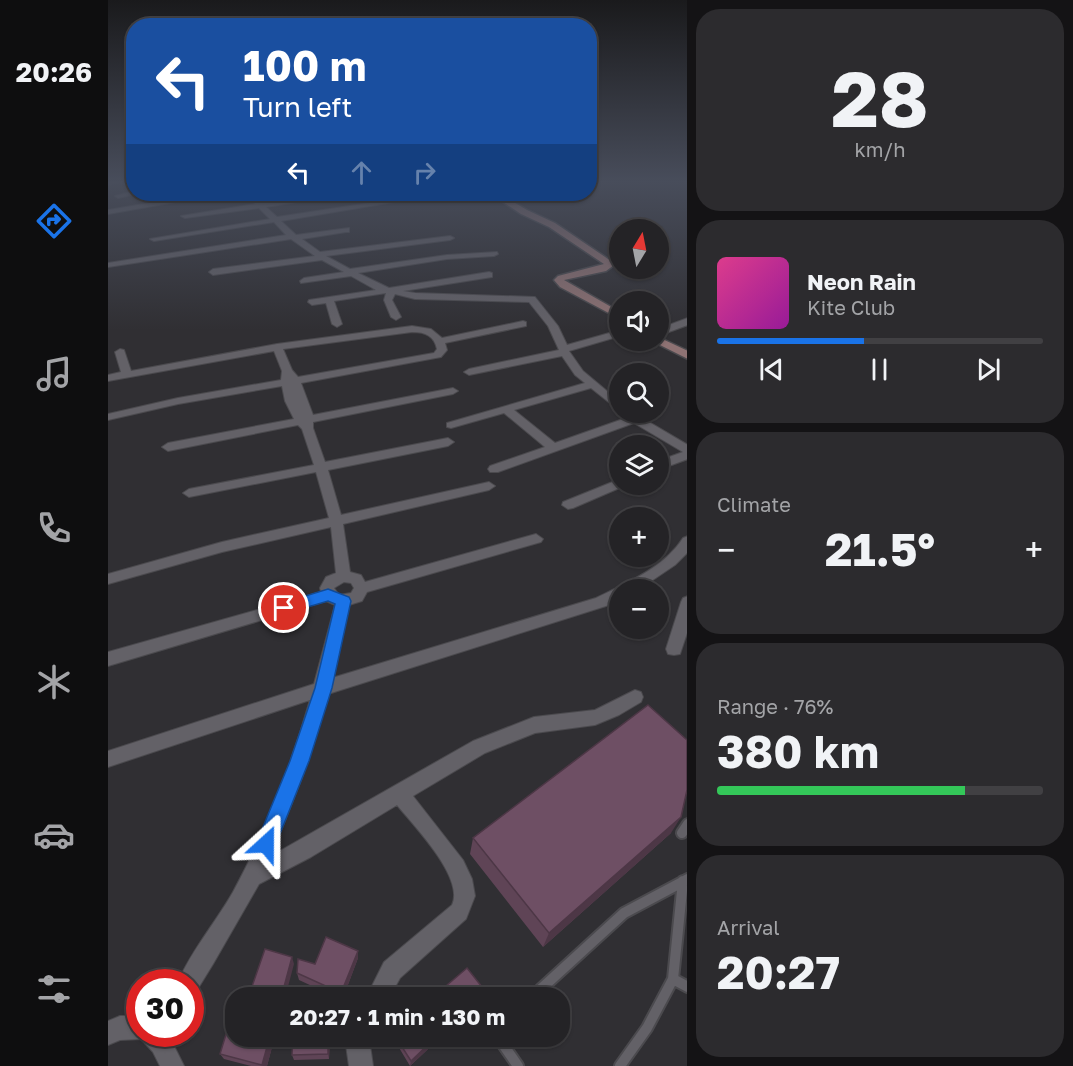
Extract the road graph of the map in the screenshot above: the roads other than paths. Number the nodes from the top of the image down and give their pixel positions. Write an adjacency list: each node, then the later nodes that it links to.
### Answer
1 (346, 230): 9 (street)
2 (208, 231): 8 (street); 10 (street)
3 (287, 231): 6 (street)
4 (340, 231): 6 (street)
5 (560, 231): 23 (street)
6 (293, 237): 10 (street); 13 (street)
7 (450, 238): 13 (street)
8 (154, 239)
9 (354, 239)
10 (220, 247): 15 (street)
11 (253, 254): 16 (street)
12 (494, 254): 17 (street)
13 (320, 256): 16 (street); 17 (street)
14 (207, 261): 16 (street)
15 (108, 265)
16 (261, 266)
17 (349, 273): 19 (street); 20 (street)
18 (489, 275): 20 (street)
19 (304, 281)
20 (389, 292): 21 (street); 24 (street); 33 (street)
21 (329, 300): 22 (street); 26 (street)
22 (312, 302)
23 (609, 310)
24 (396, 317)
25 (687, 321): 28 (street)
26 (337, 324)
27 (524, 324): 30 (street)
28 (669, 328)
29 (609, 336): 33 (street)
30 (440, 341): 32 (street); 39 (street)
31 (669, 346): 35 (street)
32 (278, 348): 37 (street); 39 (street)
33 (565, 350): 36 (street); 40 (street)
34 (120, 352): 37 (street)
35 (687, 356)
36 (469, 372)
37 (127, 374): 38 (street)
38 (108, 378)
39 (289, 378): 44 (street); 45 (street)
40 (591, 385): 42 (street); 43 (street)
41 (453, 390): 45 (street)
42 (609, 399)
43 (506, 410): 48 (street); 51 (street)
44 (108, 417)
45 (305, 423): 50 (street); 54 (street)
46 (613, 423): 51 (street)
47 (641, 423): 52 (street)
48 (451, 425)
49 (448, 442): 54 (street)
50 (168, 447)
51 (554, 448): 55 (street)
52 (687, 452): 53 (street)
53 (669, 461)
54 (321, 465): 58 (street); 60 (street)
55 (494, 469)
56 (489, 486): 60 (street)
57 (609, 488): 59 (street)
58 (189, 493)
59 (568, 505)
60 (338, 521): 63 (street); 64 (street)
61 (536, 539): 66 (street)
62 (687, 541): 65 (street)
63 (343, 576): 66 (street); 67 (street)
64 (108, 579)
65 (642, 579)
66 (361, 588): 67 (street)
67 (336, 598): 71 (street); 72 (street)
68 (609, 598): 72 (street)
69 (687, 602): 70 (street)
70 (674, 649)
71 (108, 659)
72 (324, 688): 74 (street); 78 (street)
73 (635, 697): 75 (street)
74 (108, 759)
75 (400, 794): 78 (street); 82 (street)
76 (687, 824): 77 (lane)
77 (682, 833)
78 (252, 877): 80 (street)
79 (685, 880): 81 (lane); 83 (lane)
80 (197, 969)
81 (673, 979): 84 (lane); 93 (lane)
82 (383, 987)
83 (543, 987)
84 (687, 987)
85 (126, 1029): 86 (street)
86 (108, 1033)
87 (164, 1047): 90 (street)
88 (358, 1047): 91 (street)
89 (505, 1047): 92 (lane)
90 (172, 1066)
91 (361, 1066)
92 (518, 1066)
93 (620, 1066)

